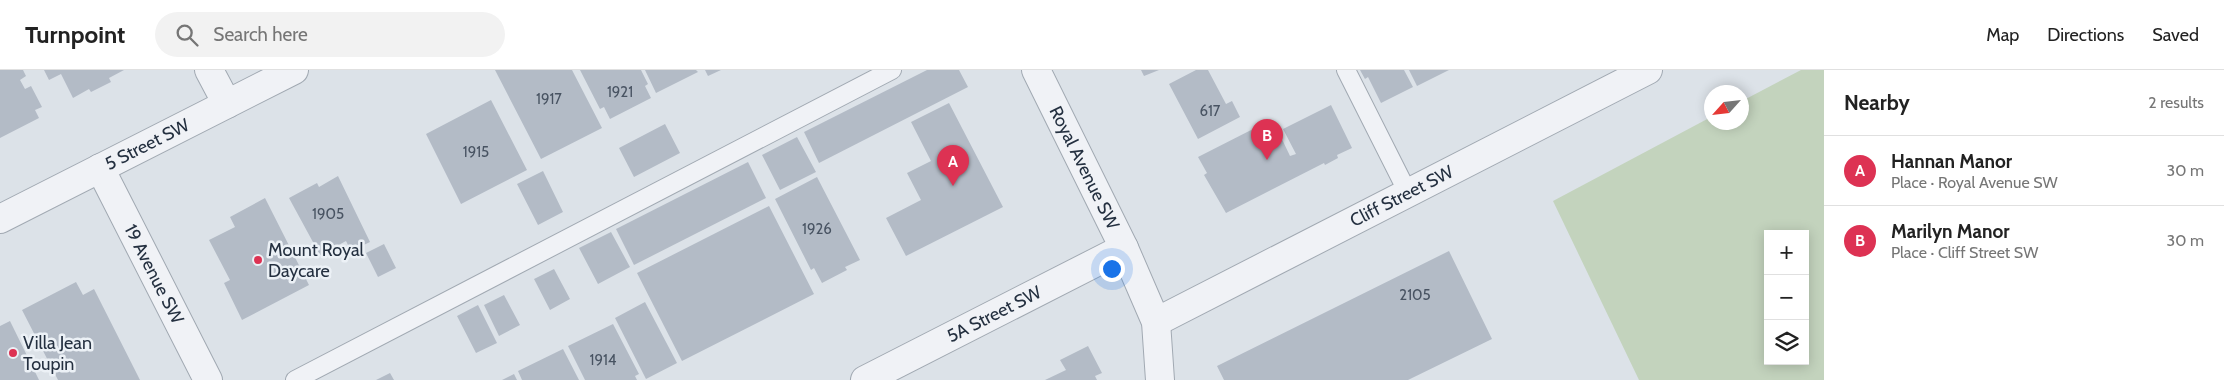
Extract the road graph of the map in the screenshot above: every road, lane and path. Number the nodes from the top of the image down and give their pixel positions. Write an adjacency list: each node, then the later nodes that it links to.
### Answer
1 (209, 70): 7 (street)
2 (294, 70): 7 (street, 5 Street SW)
3 (892, 70): 14 (lane)
4 (1036, 70): 11 (street, Royal Avenue SW)
5 (1346, 70): 9 (lane)
6 (1648, 70): 9 (street, Cliff Street SW)
7 (227, 104): 8 (street, 5 Street SW)
8 (100, 168): 10 (street, 5 Street SW); 13 (street, 19 Avenue SW)
9 (1408, 192): 12 (street, Cliff Street SW)
10 (0, 219)
11 (1124, 248): 12 (street, Royal Avenue SW); 15 (street, 5A Street SW)
12 (1156, 322): 16 (street, Royal Avenue SW)
13 (208, 380)
14 (295, 380)
15 (865, 380)
16 (1160, 380)

